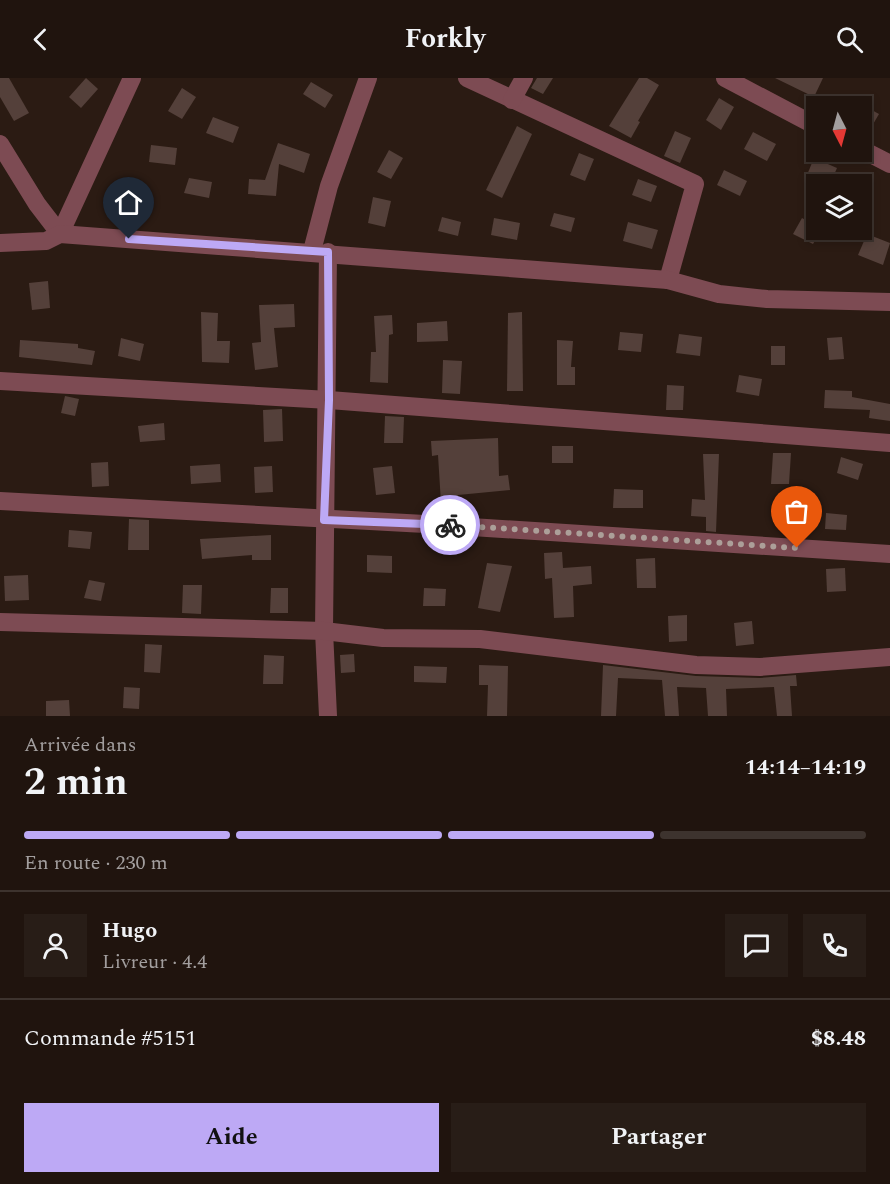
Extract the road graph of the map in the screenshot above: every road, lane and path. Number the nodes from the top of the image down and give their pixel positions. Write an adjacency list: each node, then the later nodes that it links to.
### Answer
1 (113, 78): 7 (street)
2 (132, 78): 7 (street)
3 (368, 78): 15 (street)
4 (467, 78): 8 (street)
5 (524, 78): 8 (street)
6 (725, 78): 9 (street)
7 (124, 96): 13 (street)
8 (512, 100): 16 (street)
9 (806, 121)
10 (0, 144): 13 (street)
11 (872, 155): 12 (street)
12 (890, 164)
13 (60, 234): 14 (street); 15 (street)
14 (0, 243)
15 (320, 252): 16 (street); 19 (street)
16 (668, 280): 17 (street)
17 (890, 302)
18 (0, 381): 19 (street)
19 (329, 400): 20 (street); 22 (street)
20 (890, 443)
21 (0, 501): 22 (street)
22 (324, 520): 23 (street); 25 (street)
23 (890, 554)
24 (0, 622): 25 (street)
25 (324, 631): 26 (street); 27 (street)
26 (890, 657)
27 (328, 716)

